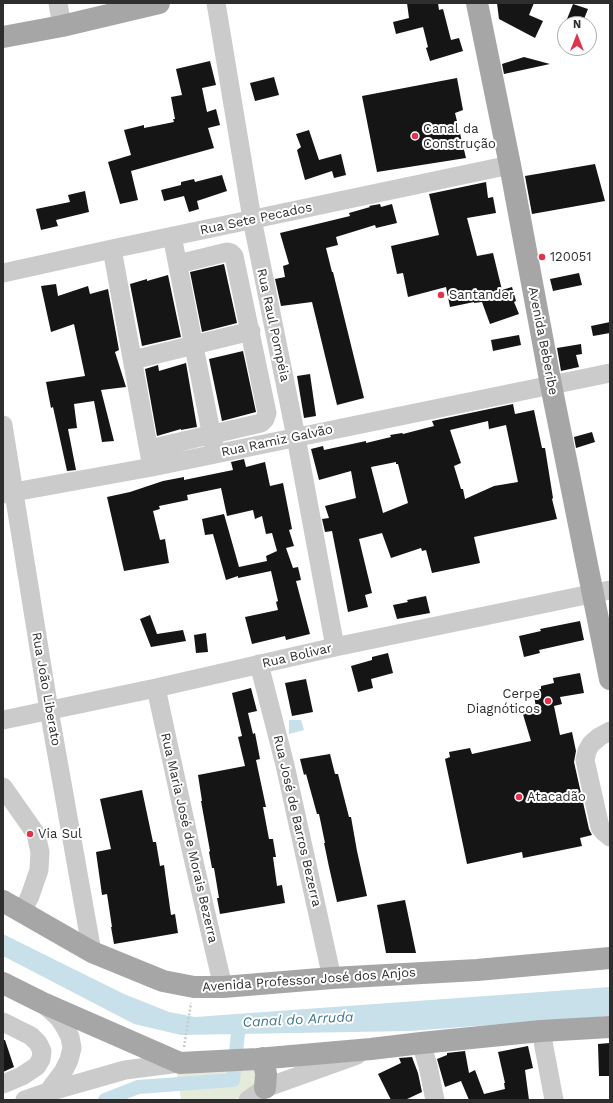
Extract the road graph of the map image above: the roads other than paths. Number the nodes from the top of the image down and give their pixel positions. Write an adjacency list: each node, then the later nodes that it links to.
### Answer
1 (58, 3): 5 (street)
2 (159, 3): 5 (main road)
3 (216, 3): 8 (street, Rua Raul Pompéia)
4 (477, 3): 7 (main road, Avenida Beberibe)
5 (62, 26): 6 (main road)
6 (3, 37)
7 (510, 165): 8 (street, Rua Sete Pecados); 17 (main road, Avenida Beberibe)
8 (252, 219): 9 (street, Rua Sete Pecados); 20 (street, Rua Raul Pompéia)
9 (172, 236): 10 (street, Rua Sete Pecados); 11 (street)
10 (112, 248): 12 (street, Rua Sete Pecados); 15 (street)
11 (178, 264): 13 (street); 14 (street)
12 (3, 273)
13 (251, 331): 14 (street); 19 (street)
14 (194, 345): 15 (street); 19 (street)
15 (133, 360): 22 (street)
16 (610, 373): 17 (street, Rua Ramiz Galvão)
17 (551, 385): 20 (street, Rua Ramiz Galvão); 24 (main road, Avenida Beberibe)
18 (3, 425): 23 (street, Rua João Liberato)
19 (211, 434): 21 (street); 22 (street)
20 (296, 437): 21 (street, Rua Ramiz Galvão); 25 (street, Rua Raul Pompéia)
21 (215, 454): 22 (street, Rua Ramiz Galvão)
22 (151, 458): 23 (street, Rua Ramiz Galvão)
23 (8, 493): 29 (street, Rua João Liberato)
24 (601, 591): 25 (street, Rua Bolivar); 27 (main road, Avenida Beberibe)
25 (336, 647): 26 (street, Rua Bolivar)
26 (259, 664): 28 (street, Rua Bolivar); 37 (street, Rua José de Barros Bezerra)
27 (610, 679)
28 (156, 688): 29 (street, Rua Bolivar); 39 (street, Rua Maria José de Morais Bezerra)
29 (49, 710): 30 (street, Rua Bolivar); 35 (street, Rua João Liberato)
30 (3, 720)
31 (610, 731): 33 (street)
32 (3, 787): 34 (street)
33 (610, 837)
34 (12, 906): 35 (main road, Avenida Professor José dos Anjos)
35 (92, 952): 39 (main road, Avenida Professor José dos Anjos)
36 (610, 958): 37 (main road, Avenida Professor José dos Anjos)
37 (332, 978): 39 (main road, Avenida Professor José dos Anjos)
38 (3, 983): 40 (main road)
39 (223, 987)
40 (43, 1003): 46 (main road); 50 (street)
41 (3, 1022): 48 (street)
42 (610, 1027): 43 (main road)
43 (541, 1032): 44 (main road); 54 (street)
44 (421, 1043): 45 (main road); 51 (street)
45 (371, 1049): 47 (main road); 49 (street)
46 (182, 1054): 47 (main road); 50 (street)
47 (260, 1059): 49 (main road)
48 (3, 1084)
49 (265, 1088): 53 (street)
50 (48, 1092): 52 (street)
51 (433, 1099)
52 (25, 1100)
53 (248, 1100)
54 (554, 1100)

